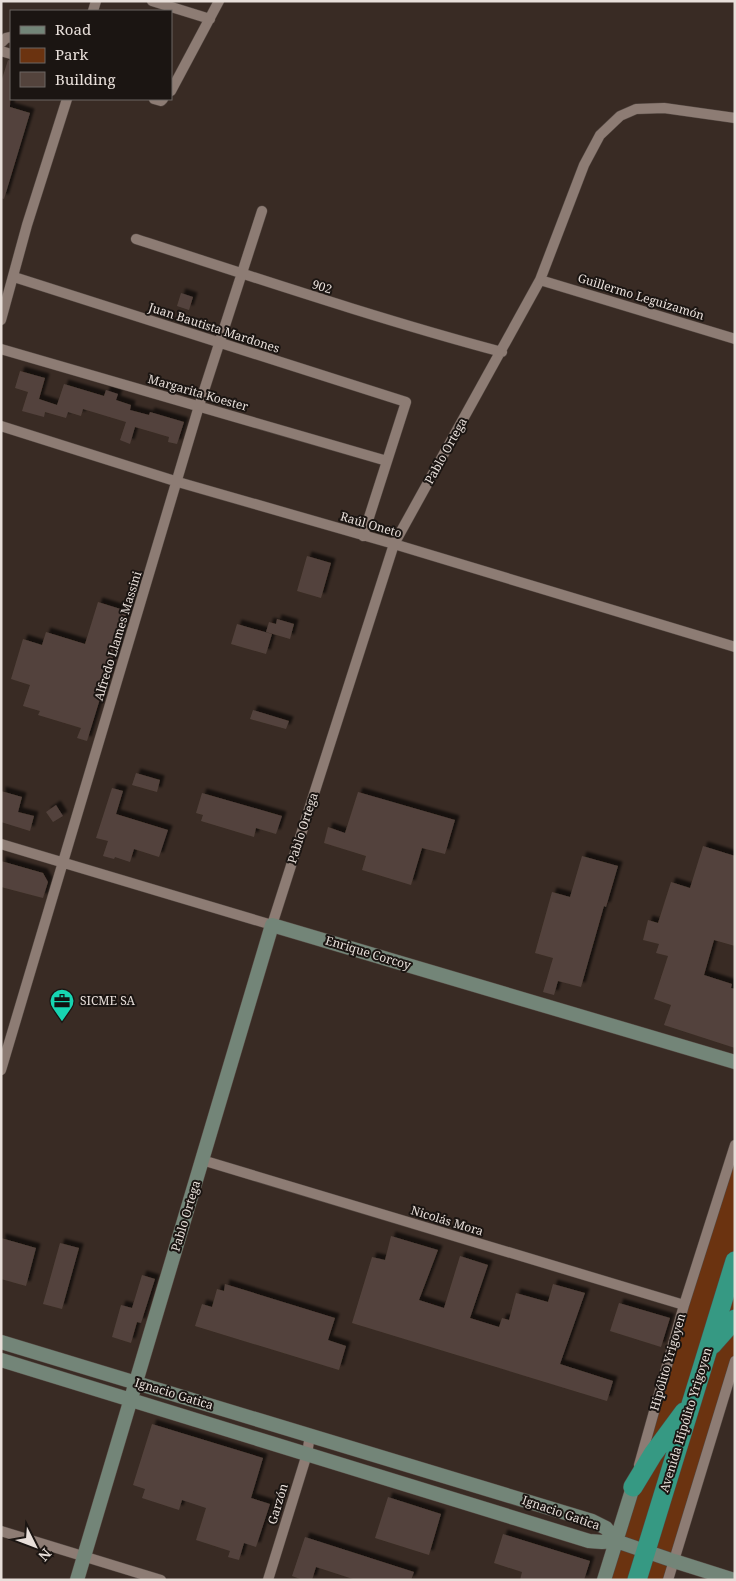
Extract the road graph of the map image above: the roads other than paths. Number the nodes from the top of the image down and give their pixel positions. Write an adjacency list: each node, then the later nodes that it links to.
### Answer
1 (152, 1): 3 (street)
2 (219, 1): 3 (street)
3 (210, 19): 4 (street)
4 (172, 89)
5 (67, 100): 10 (street)
6 (735, 118): 11 (street, Pablo Ortega)
7 (262, 210): 9 (street, Alfredo Llames Massini)
8 (136, 239): 9 (street, 902)
9 (243, 274): 14 (street, Alfredo Llames Massini); 16 (street, 902)
10 (14, 278): 12 (street); 14 (street, Juan Bautista Mardones)
11 (540, 280): 13 (street, Guillermo Leguizamón); 16 (street, Pablo Ortega)
12 (1, 320)
13 (735, 339)
14 (220, 343): 17 (street, Alfredo Llames Massini); 19 (street, Juan Bautista Mardones)
15 (1, 349): 17 (street, Margarita Koester)
16 (502, 352): 22 (street, Pablo Ortega)
17 (199, 406): 19 (street, Margarita Koester); 20 (street, Alfredo Llames Massini)
18 (1, 426): 20 (street, Raúl Oneto)
19 (387, 461): 21 (street)
20 (178, 482): 21 (street, Raúl Oneto); 25 (street, Alfredo Llames Massini)
21 (363, 536): 22 (street, Raúl Oneto)
22 (394, 544): 23 (street, Raúl Oneto); 26 (street, Pablo Ortega)
23 (735, 647)
24 (1, 844): 25 (street, Enrique Corcoy)
25 (63, 862): 26 (street, Enrique Corcoy); 28 (street, Alfredo Llames Massini)
26 (272, 925): 27 (main road, Enrique Corcoy); 30 (main road, Pablo Ortega)
27 (735, 1062)
28 (1, 1070)
29 (735, 1146): 32 (street, Hipólito Yrigoyen)
30 (202, 1160): 32 (street, Nicolás Mora); 38 (main road, Pablo Ortega)
31 (735, 1261): 35 (highway, Avenida Hipólito Yrigoyen)
32 (684, 1305): 43 (street, Hipólito Yrigoyen)
33 (735, 1319): 35 (highway)
34 (1, 1342): 38 (main road, Ignacio Gatica)
35 (708, 1350): 40 (highway, Avenida Hipólito Yrigoyen)
36 (1, 1360): 39 (main road, Ignacio Gatica)
37 (735, 1361): 48 (street)
38 (136, 1382): 39 (main road, Pablo Ortega); 41 (main road, Ignacio Gatica)
39 (131, 1398): 42 (main road, Ignacio Gatica); 47 (main road, Pablo Ortega)
40 (691, 1404): 43 (highway); 46 (highway, Avenida Hipólito Yrigoyen)
41 (310, 1436): 42 (street, Garzón); 45 (main road, Ignacio Gatica)
42 (307, 1454): 45 (main road, Ignacio Gatica); 52 (street, Garzón)
43 (633, 1487): 45 (main road, Hipólito Yrigoyen)
44 (1, 1531): 47 (street)
45 (616, 1541): 46 (main road); 53 (main road, Hipólito Yrigoyen)
46 (646, 1551): 48 (main road); 49 (highway, Avenida Hipólito Yrigoyen)
47 (84, 1556): 50 (main road, Pablo Ortega); 51 (street)
48 (674, 1561): 54 (street); 55 (main road)
49 (636, 1578)
50 (77, 1580)
51 (161, 1580)
52 (268, 1580)
53 (604, 1580)
54 (668, 1580)
55 (734, 1580)

